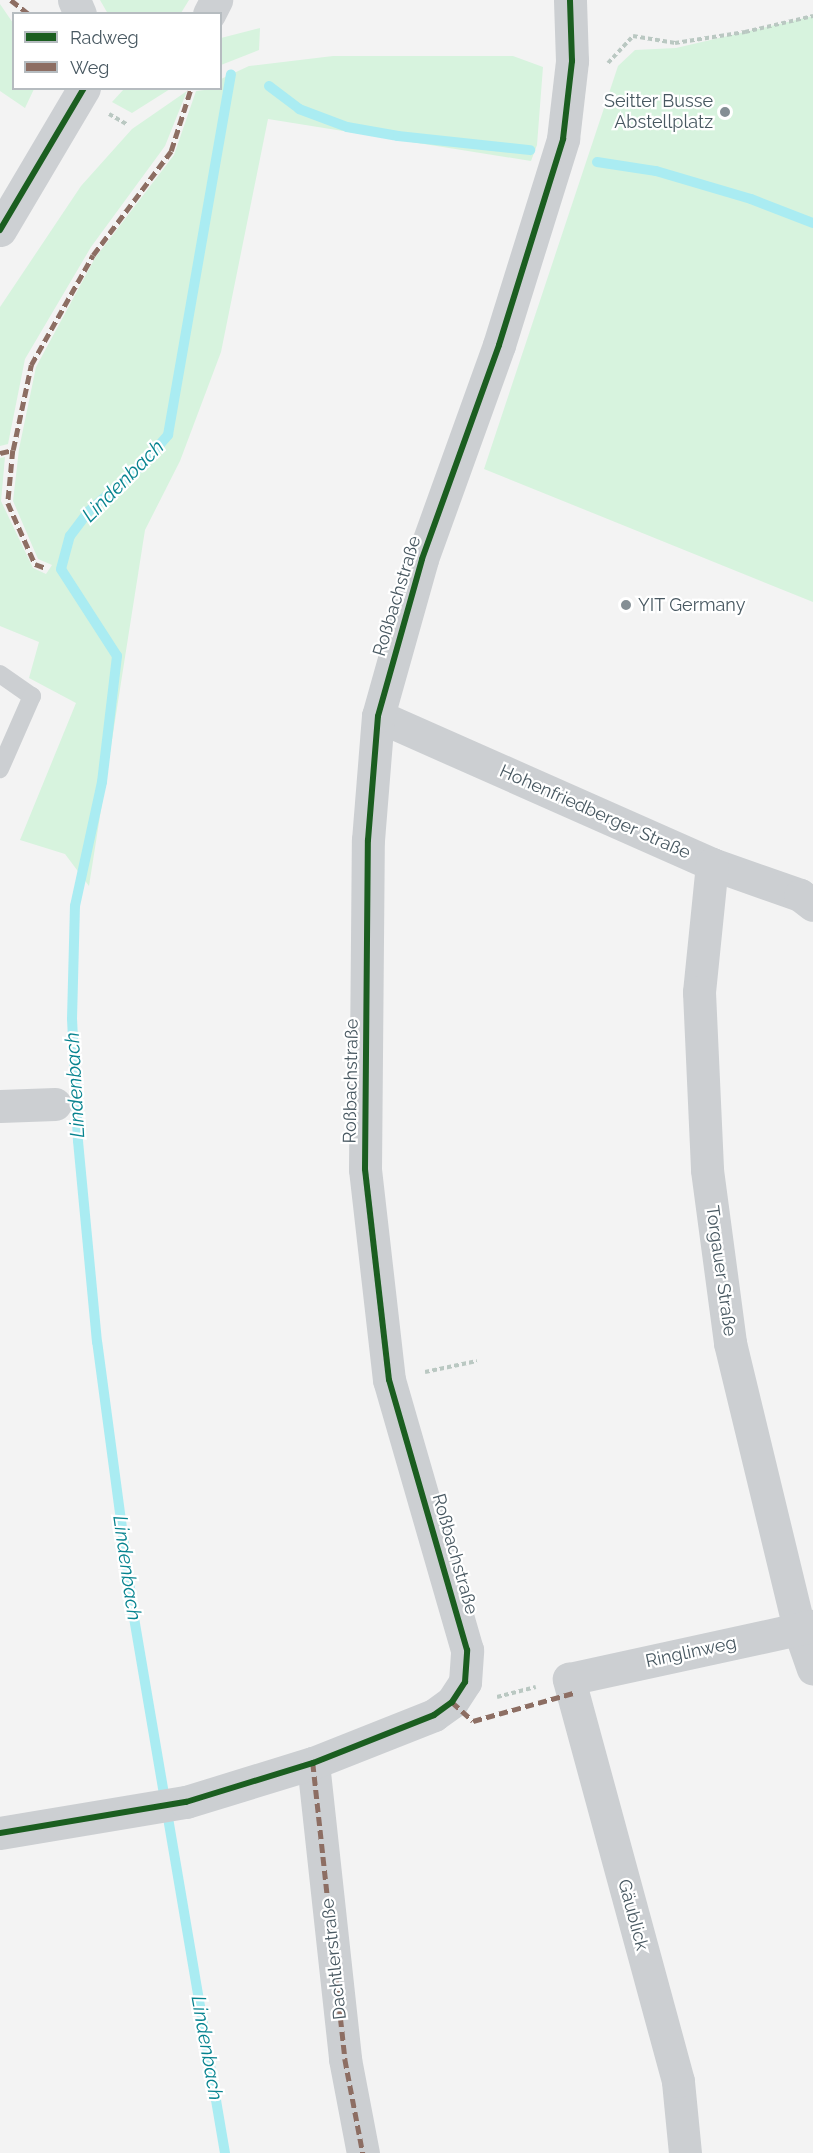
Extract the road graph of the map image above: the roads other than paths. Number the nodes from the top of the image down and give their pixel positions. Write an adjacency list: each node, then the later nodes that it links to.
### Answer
1 (570, 0): 5 (street, Roßbachstraße)
2 (83, 90): 3 (main road)
3 (0, 230)
4 (0, 674): 6 (lane)
5 (378, 716): 7 (street, Hohenfriedberger Straße); 14 (street, Roßbachstraße)
6 (0, 769)
7 (712, 864): 8 (street, Hohenfriedberger Straße); 11 (street, Torgauer Straße)
8 (813, 905)
9 (55, 1104): 10 (street)
10 (0, 1106)
11 (806, 1627): 12 (street, Torgauer Straße); 13 (street, Ringlinweg)
12 (813, 1669)
13 (569, 1679): 17 (street, Gäublick)
14 (313, 1763): 15 (street, Roßbachstraße); 16 (street, Dachtlerstraße)
15 (0, 1833)
16 (363, 2153)
17 (685, 2153)

